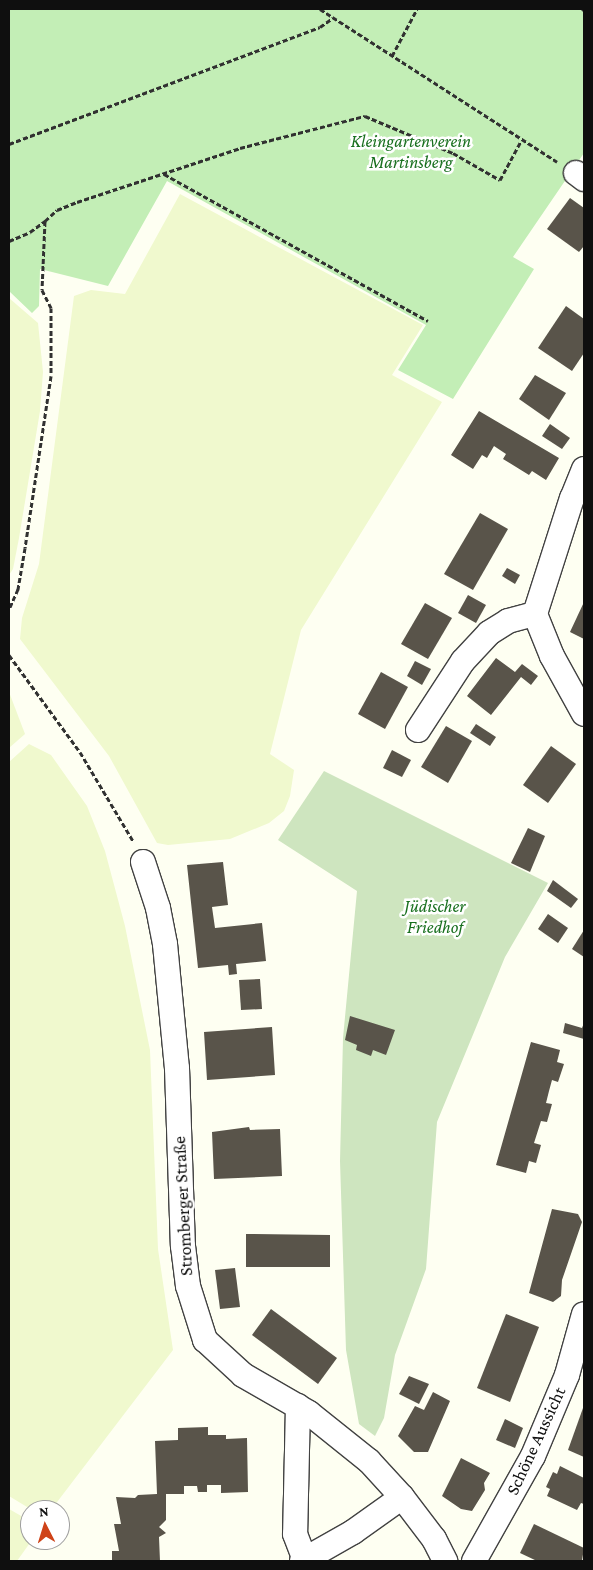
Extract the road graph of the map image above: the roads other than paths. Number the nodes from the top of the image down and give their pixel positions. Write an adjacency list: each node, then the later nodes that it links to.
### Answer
1 (584, 469): 2 (street)
2 (535, 614): 3 (street); 4 (street)
3 (584, 714)
4 (418, 730)
5 (143, 862): 7 (street, Stromberger Straße)
6 (584, 1314): 11 (street, Schöne Aussicht)
7 (298, 1406): 8 (street, Stromberger Straße); 9 (street)
8 (402, 1498): 9 (street); 10 (street, Stromberger Straße)
9 (303, 1560)
10 (445, 1561)
11 (474, 1561)

